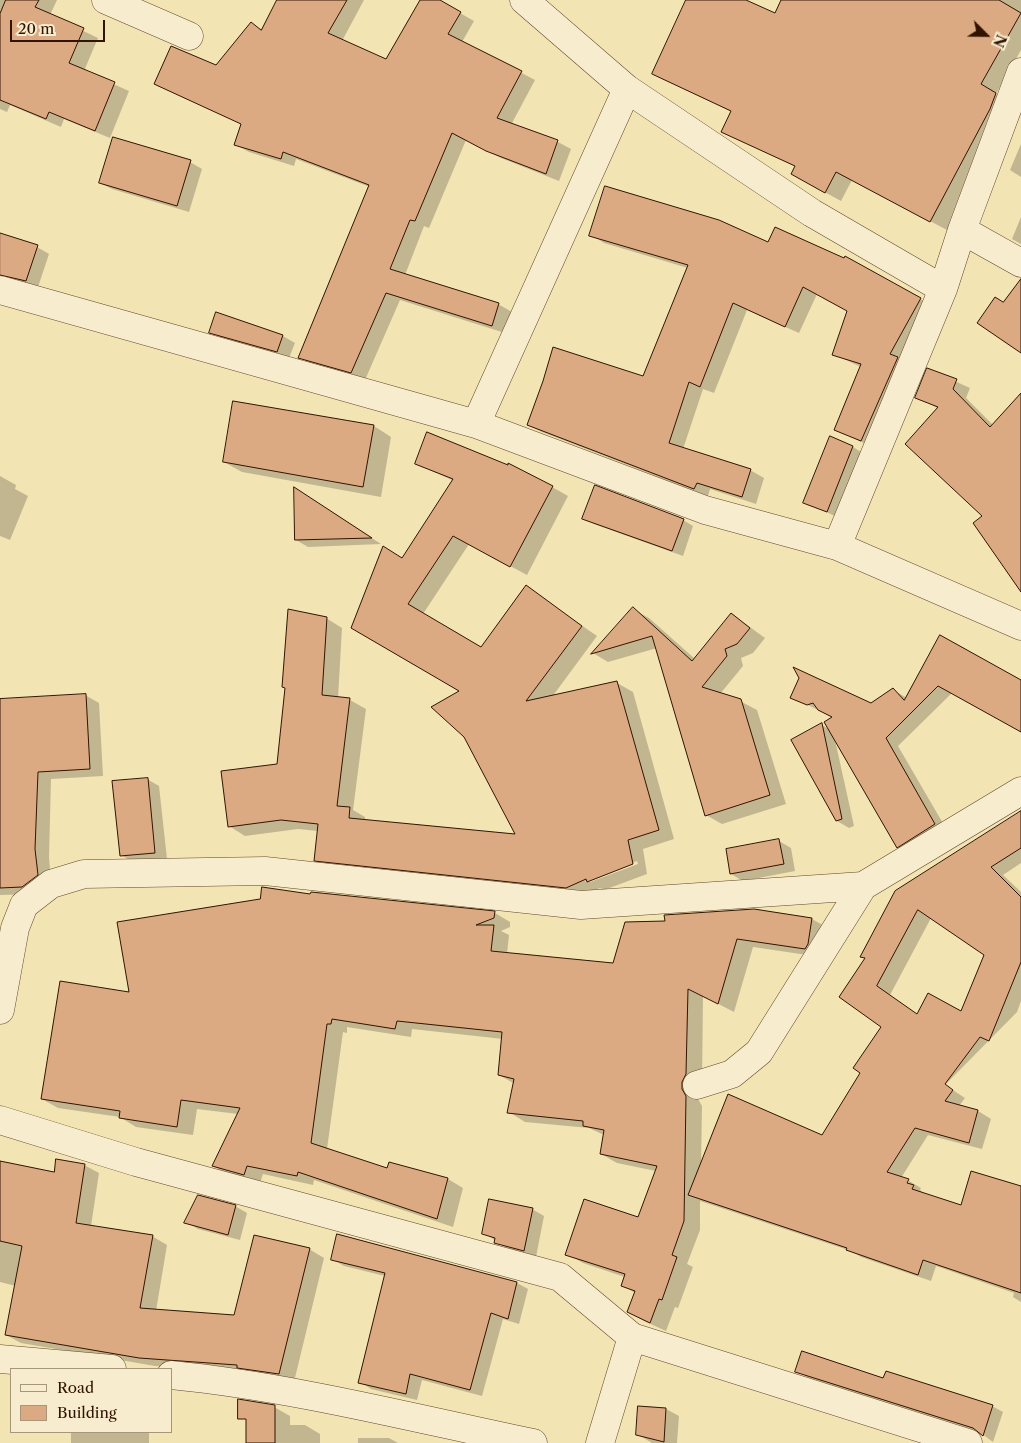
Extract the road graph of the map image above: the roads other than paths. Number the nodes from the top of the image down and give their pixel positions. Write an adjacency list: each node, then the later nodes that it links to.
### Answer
1 (106, 0): 3 (street)
2 (524, 0): 5 (street)
3 (189, 36)
4 (1021, 72): 6 (street)
5 (627, 89): 8 (street); 10 (street)
6 (962, 230): 7 (street); 8 (street)
7 (1021, 263)
8 (943, 289): 11 (street)
9 (0, 290): 10 (street)
10 (476, 424): 11 (street)
11 (837, 546): 12 (street)
12 (1021, 626)
13 (1021, 790): 14 (street)
14 (863, 886): 15 (street); 16 (street)
15 (0, 1010)
16 (698, 1085)
17 (0, 1120): 18 (street)
18 (632, 1337): 23 (street); 24 (street)
19 (0, 1358): 20 (street)
20 (102, 1368)
21 (172, 1375): 22 (street)
22 (533, 1443)
23 (600, 1443)
24 (968, 1443)

